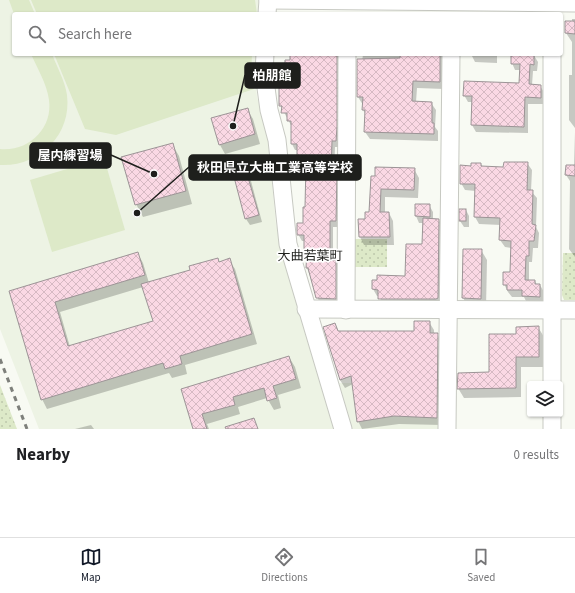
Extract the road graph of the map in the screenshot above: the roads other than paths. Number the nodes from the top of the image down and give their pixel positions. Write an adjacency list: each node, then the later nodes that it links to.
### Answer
1 (347, 0): 4 (street); 5 (street); 6 (street)
2 (575, 3): 3 (street)
3 (552, 6): 4 (street)
4 (452, 8)
5 (267, 12)
6 (347, 12)
7 (265, 56): 11 (street)
8 (347, 56): 12 (street)
9 (451, 56): 13 (street)
10 (552, 56): 14 (street)
11 (306, 309): 12 (street); 18 (street)
12 (346, 310): 13 (street)
13 (448, 310): 14 (street); 19 (street)
14 (552, 310): 15 (street); 16 (street)
15 (575, 310)
16 (552, 381)
17 (552, 417): 20 (street)
18 (343, 429)
19 (447, 429)
20 (552, 429)

